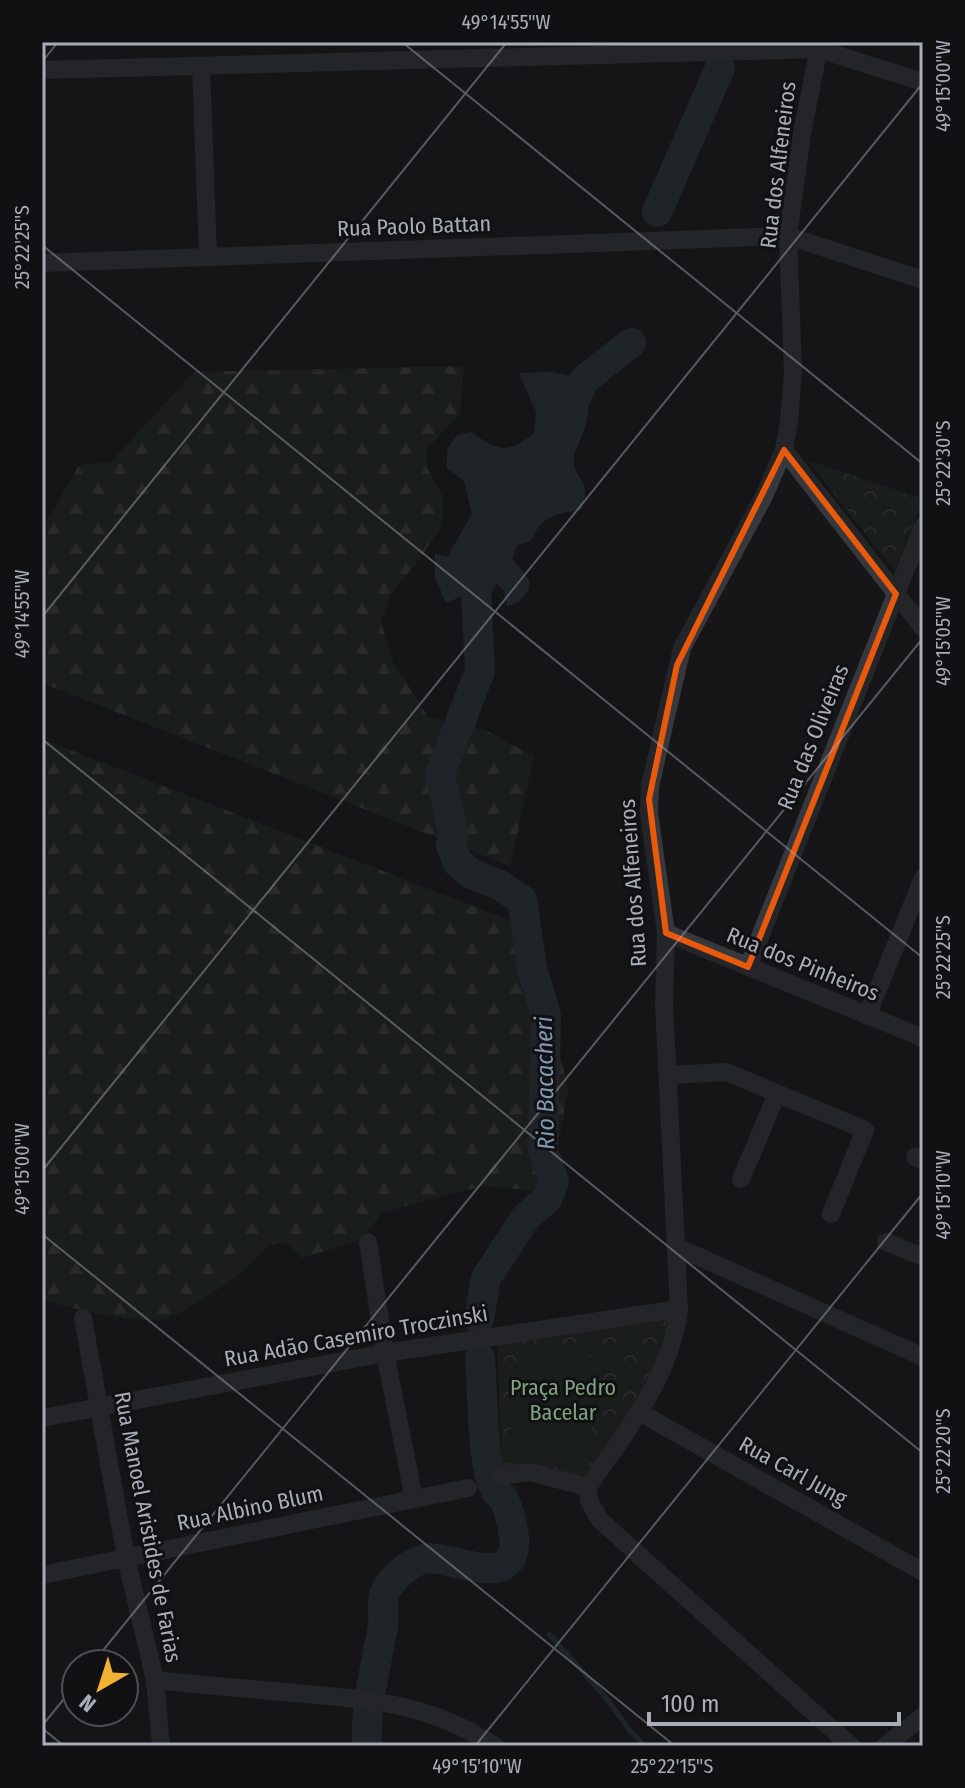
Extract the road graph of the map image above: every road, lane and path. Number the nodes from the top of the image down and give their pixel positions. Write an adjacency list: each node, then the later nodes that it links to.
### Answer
1 (368, 42): 3 (street)
2 (819, 46): 3 (street); 6 (street); 7 (street, Rua dos Alfeneiros)
3 (368, 61): 4 (street)
4 (201, 66): 5 (street); 8 (street)
5 (42, 70)
6 (923, 82)
7 (788, 236): 8 (street, Rua Paolo Battan); 10 (street); 11 (street, Rua dos Alfeneiros)
8 (208, 257): 9 (street, Rua Paolo Battan)
9 (42, 263)
10 (923, 280)
11 (784, 450): 13 (street); 16 (street, Rua dos Alfeneiros)
12 (923, 526): 13 (street, Rua das Oliveiras)
13 (896, 594): 14 (street); 17 (street, Rua das Oliveiras)
14 (923, 628)
15 (923, 878): 18 (street)
16 (666, 933): 17 (street, Rua dos Pinheiros); 20 (street, Rua dos Alfeneiros)
17 (748, 967): 18 (street, Rua dos Pinheiros)
18 (867, 1016): 19 (street, Rua dos Pinheiros)
19 (923, 1038)
20 (668, 1075): 21 (street); 26 (street, Rua dos Alfeneiros)
21 (777, 1094): 22 (street); 23 (street)
22 (741, 1179)
23 (831, 1214)
24 (368, 1242): 30 (street)
25 (886, 1242): 27 (street)
26 (677, 1247): 28 (street, Rua dos Alfeneiros); 31 (street)
27 (923, 1257)
28 (679, 1309): 30 (street, Rua Adão Casemiro Troczinski); 33 (street, Rua dos Alfeneiros)
29 (83, 1318): 32 (street, Rua Manoel Aristides de Farias)
30 (385, 1353): 32 (street, Rua Adão Casemiro Troczinski); 38 (street)
31 (923, 1357)
32 (99, 1407): 34 (street, Rua Adão Casemiro Troczinski); 39 (street, Rua Manoel Aristides de Farias)
33 (639, 1412): 36 (street, Rua dos Alfeneiros); 40 (street, Rua Carl Jung)
34 (42, 1418)
35 (501, 1476): 36 (street)
36 (588, 1487): 46 (street)
37 (468, 1488): 38 (street, Rua Albino Blum)
38 (414, 1499): 39 (street, Rua Albino Blum)
39 (126, 1558): 41 (street, Rua Albino Blum); 42 (street, Rua Manoel Aristides de Farias)
40 (923, 1572)
41 (42, 1575)
42 (155, 1680): 44 (street, Rua Manoel Aristides de Farias); 45 (street)
43 (923, 1716): 47 (street)
44 (161, 1746)
45 (495, 1746)
46 (851, 1746)
47 (885, 1746)

